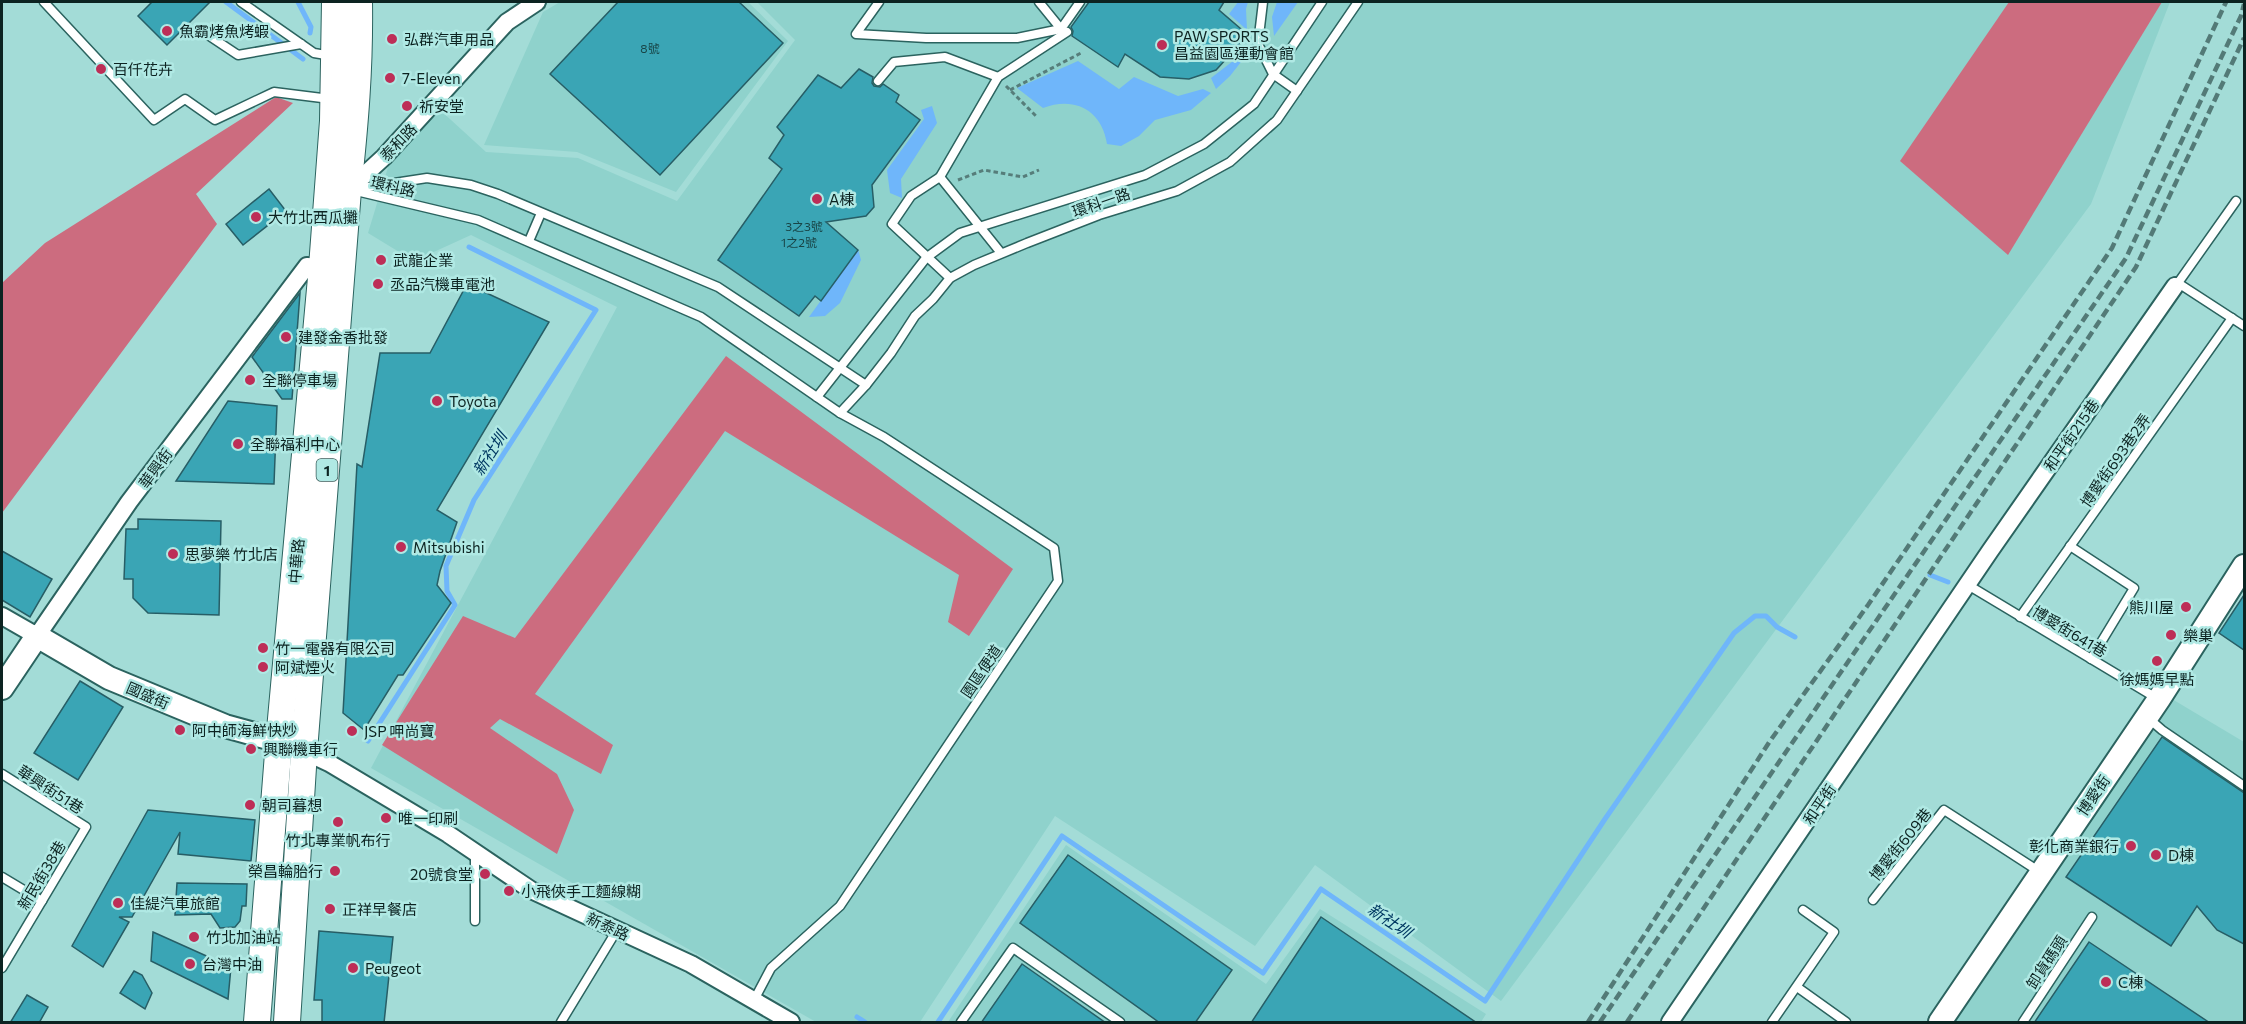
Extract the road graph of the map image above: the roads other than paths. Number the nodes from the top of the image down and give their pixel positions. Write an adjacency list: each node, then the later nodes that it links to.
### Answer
1 (44, 2): 20 (lane)
2 (241, 2): 14 (lane)
3 (335, 2): 15 (main road, 1)
4 (359, 2): 15 (main road, 1)
5 (537, 2): 22 (street, 泰和路)
6 (879, 2): 12 (lane)
7 (1039, 2): 12 (lane)
8 (1080, 2): 12 (lane)
9 (1263, 2): 16 (lane)
10 (1322, 2): 16 (lane, 環科一路)
11 (1358, 2): 19 (lane, 環科一路)
12 (1064, 30): 17 (lane)
13 (201, 31): 14 (lane)
14 (301, 44): 15 (lane)
15 (347, 56): 20 (main road, 1)
16 (1273, 74): 19 (lane); 25 (lane, 環科一路)
17 (998, 77): 18 (lane); 21 (lane)
18 (878, 81)
19 (1297, 91): 27 (lane, 環科一路)
20 (345, 101): 22 (main road, 中華路 / 1)
21 (940, 177): 25 (lane); 28 (lane)
22 (338, 189): 24 (lane, 環科路); 26 (lane, 環科路); 29 (main road, 中華路 / 1); 48 (main road, 中華路 / 1)
23 (2236, 201): 31 (lane)
24 (541, 213): 26 (lane); 34 (lane, 環科路)
25 (980, 226): 27 (lane); 28 (lane, 環科一路)
26 (529, 241): 36 (lane, 環科路)
27 (1001, 253): 30 (lane, 環科一路)
28 (926, 258): 30 (lane); 34 (lane, 環科一路)
29 (322, 267): 43 (street, 華興街); 47 (main road, 中華路 / 1)
30 (950, 278): 35 (lane, 環科一路)
31 (2176, 285): 32 (lane); 40 (street, 和平街215巷)
32 (2232, 318): 33 (lane); 38 (lane, 博愛街693巷2弄)
33 (2244, 326)
34 (841, 368): 35 (lane, 環科路); 36 (lane, 環科一路)
35 (866, 385): 37 (lane, 環科一路)
36 (817, 397): 37 (lane, 環科路)
37 (840, 413): 63 (lane, 園區便道)
38 (2070, 546): 42 (lane, 博愛街693巷2弄); 44 (lane)
39 (2244, 566): 46 (street, 博愛街)
40 (1968, 585): 42 (lane, 博愛街641巷); 71 (street, 和平街)
41 (2, 616): 43 (street, 國盛街)
42 (2020, 617): 44 (lane, 博愛街641巷)
43 (37, 636): 45 (street, 華興街); 47 (street, 國盛街)
44 (2091, 659): 46 (lane, 博愛街641巷)
45 (2, 688)
46 (2153, 708): 50 (lane, 博愛街641巷); 53 (street, 博愛街)
47 (279, 741): 48 (street, 國盛街); 65 (main road, 中華路 / 1)
48 (304, 751): 52 (street, 新泰路); 66 (main road, 中華路 / 1)
49 (2, 774): 51 (lane, 華興街51巷)
50 (2244, 784)
51 (86, 827): 56 (lane, 新民街38巷)
52 (475, 852): 59 (lane); 60 (street, 新泰路)
53 (2041, 872): 55 (lane, 博愛街609巷); 64 (street, 博愛街)
54 (2, 877): 56 (lane)
55 (1873, 900)
56 (42, 901): 61 (lane, 新民街38巷)
57 (1803, 910): 62 (lane)
58 (2092, 917): 74 (lane, 卸貨碼頭)
59 (475, 921)
60 (617, 930): 63 (street, 新泰路); 67 (lane)
61 (2, 968)
62 (1797, 987): 72 (lane); 73 (lane)
63 (753, 1002): 68 (street, 新泰路)
64 (1946, 1020)
65 (257, 1023)
66 (287, 1023)
67 (561, 1023)
68 (791, 1023)
69 (961, 1023): 70 (lane)
70 (1120, 1023)
71 (1670, 1023)
72 (1772, 1023)
73 (1846, 1023)
74 (2023, 1023)

